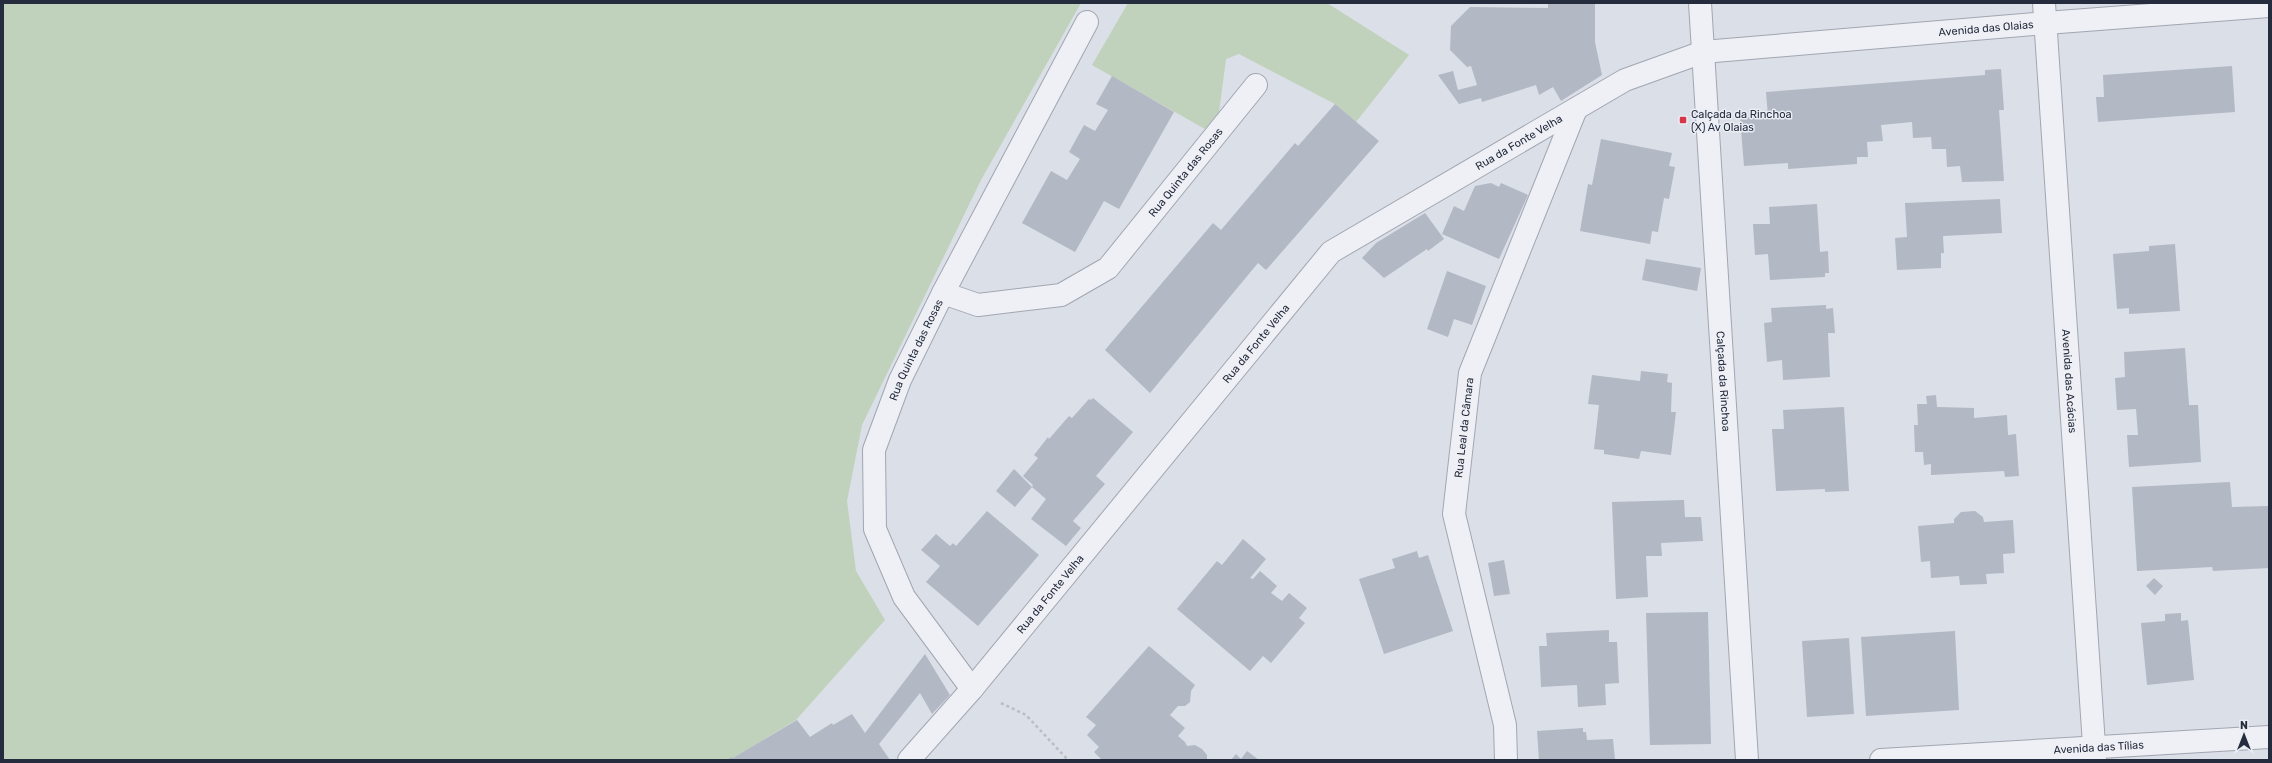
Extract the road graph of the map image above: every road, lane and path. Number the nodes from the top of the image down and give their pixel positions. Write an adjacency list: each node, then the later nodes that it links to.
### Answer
1 (1700, 3): 5 (street, Calçada da Rinchoa)
2 (2269, 6): 3 (street, Avenida das Olaias)
3 (2045, 13): 5 (street, Avenida das Olaias); 11 (street, Avenida das Acácias)
4 (1087, 22): 8 (street)
5 (1703, 52): 7 (street, Rua da Fonte Velha); 15 (street, Calçada da Rinchoa)
6 (1256, 85): 8 (street, Rua Quinta das Rosas)
7 (1576, 109): 9 (street, Rua da Fonte Velha); 14 (street, Rua Leal da Câmara)
8 (943, 293): 9 (street, Rua Quinta das Rosas)
9 (972, 689): 12 (street, Rua da Fonte Velha); 13 (path)
10 (2269, 737): 11 (street, Avenida das Tílias)
11 (2095, 754): 16 (street, Avenida das Tílias)
12 (909, 760)
13 (1068, 760)
14 (1506, 760)
15 (1747, 760)
16 (1880, 760)

